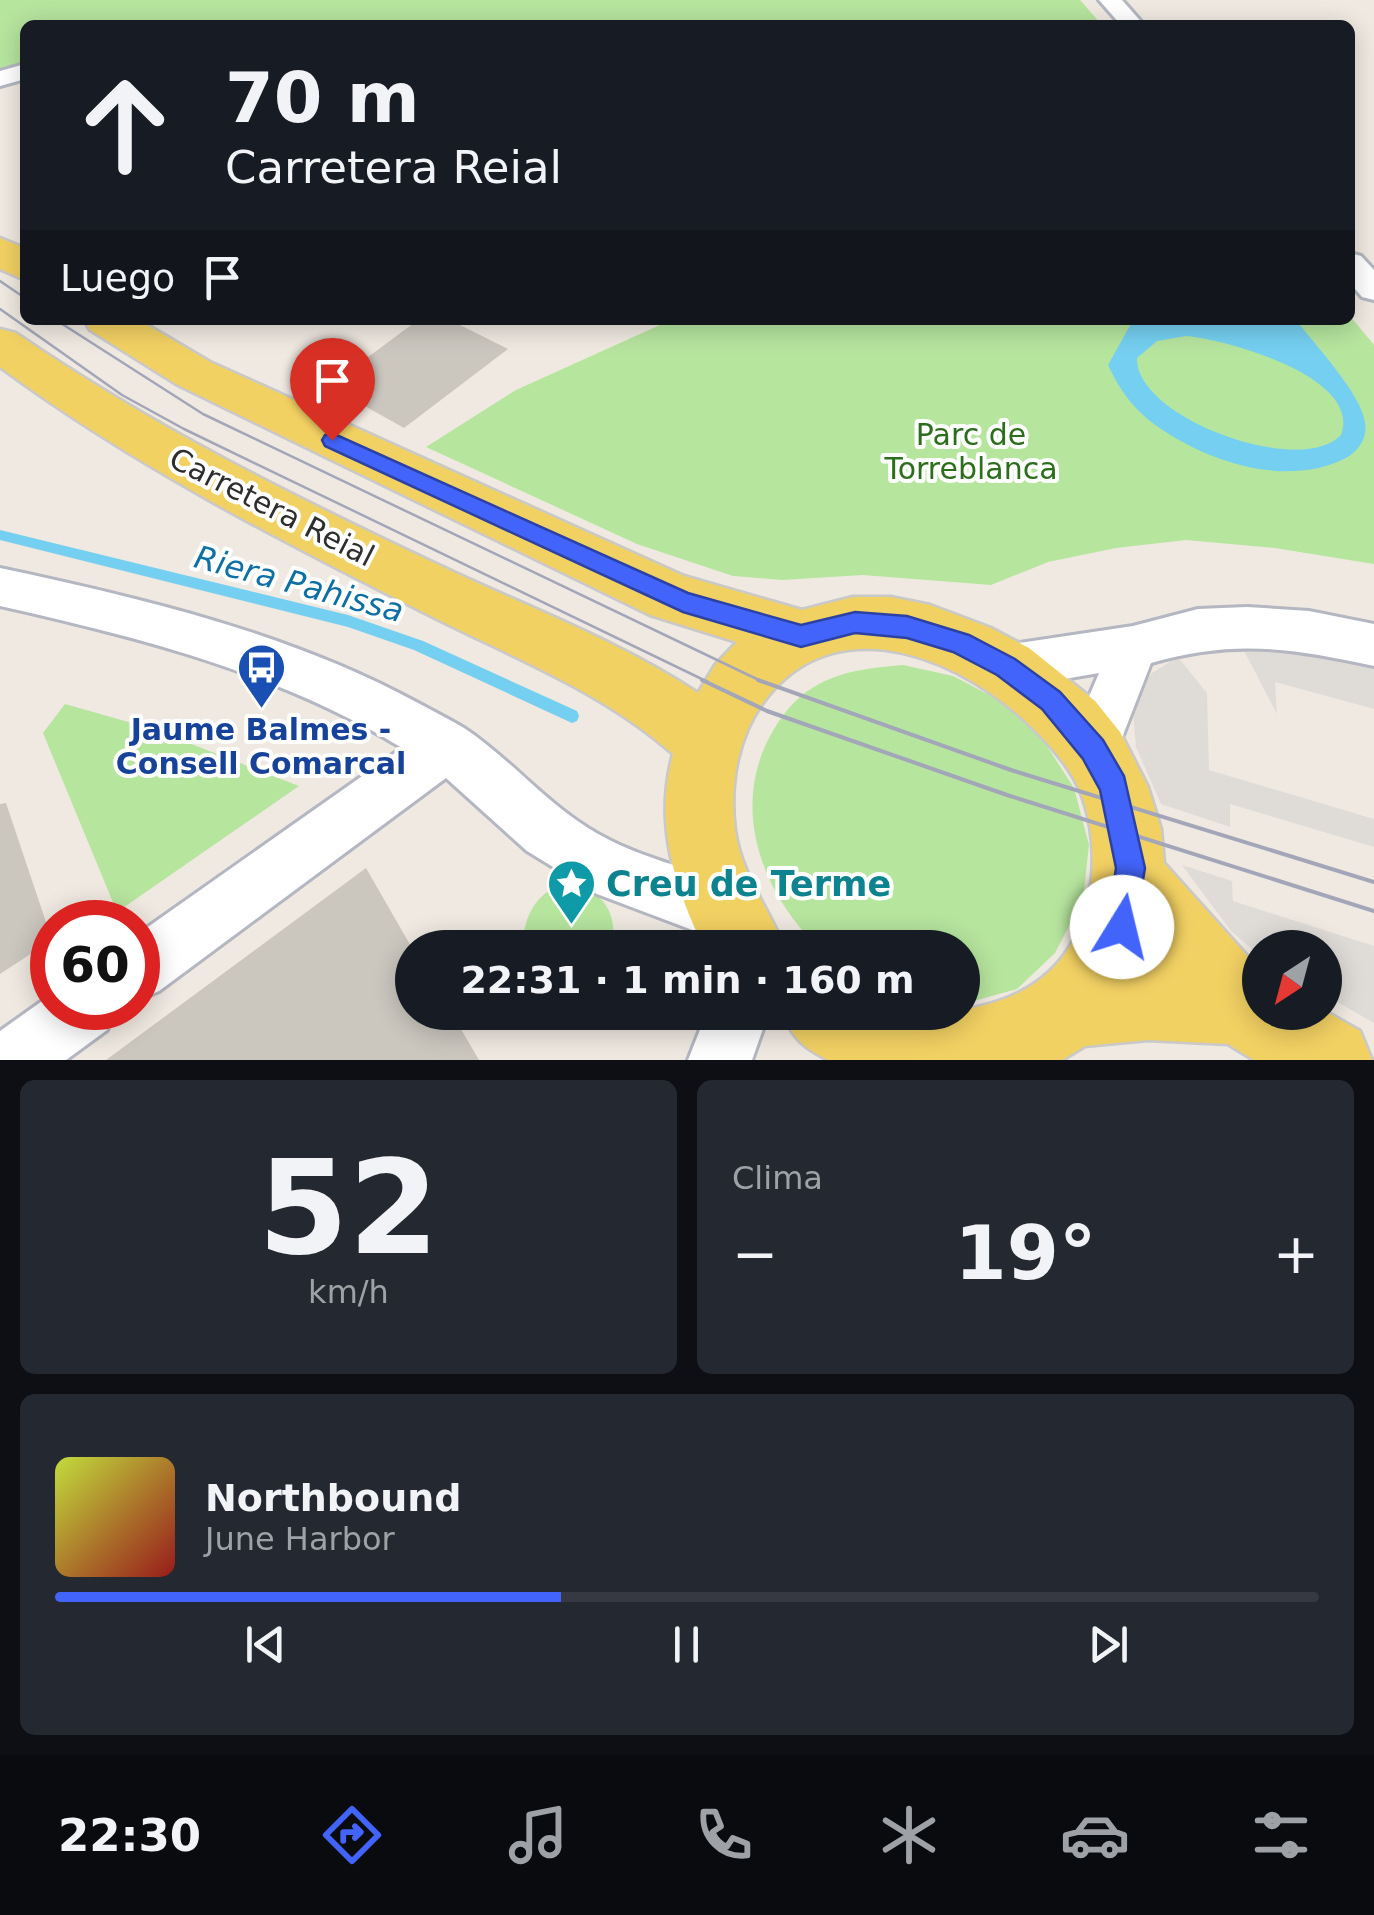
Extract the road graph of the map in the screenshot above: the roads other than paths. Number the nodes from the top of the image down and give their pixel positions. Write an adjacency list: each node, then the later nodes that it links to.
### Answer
1 (1110, 0): 2 (street)
2 (1128, 20)
3 (1355, 269): 4 (street)
4 (1374, 290)
5 (114, 325): 8 (main road)
6 (2, 348): 12 (main road, Carretera Reial)
7 (0, 587): 13 (street)
8 (801, 636): 11 (main road); 12 (main road)
9 (1374, 645): 10 (street)
10 (1134, 647): 11 (street); 14 (street)
11 (1006, 667): 14 (main road)
12 (709, 743): 16 (main road)
13 (446, 746): 16 (street); 17 (street)
14 (1093, 749): 15 (main road)
15 (1130, 879): 18 (main road); 19 (main road)
16 (734, 928)
17 (160, 954)
18 (1238, 1005): 19 (main road); 25 (main road)
19 (1074, 1006): 22 (main road)
20 (55, 1030): 23 (street)
21 (731, 1030): 24 (street)
22 (898, 1045)
23 (13, 1060)
24 (720, 1060)
25 (1331, 1060)

